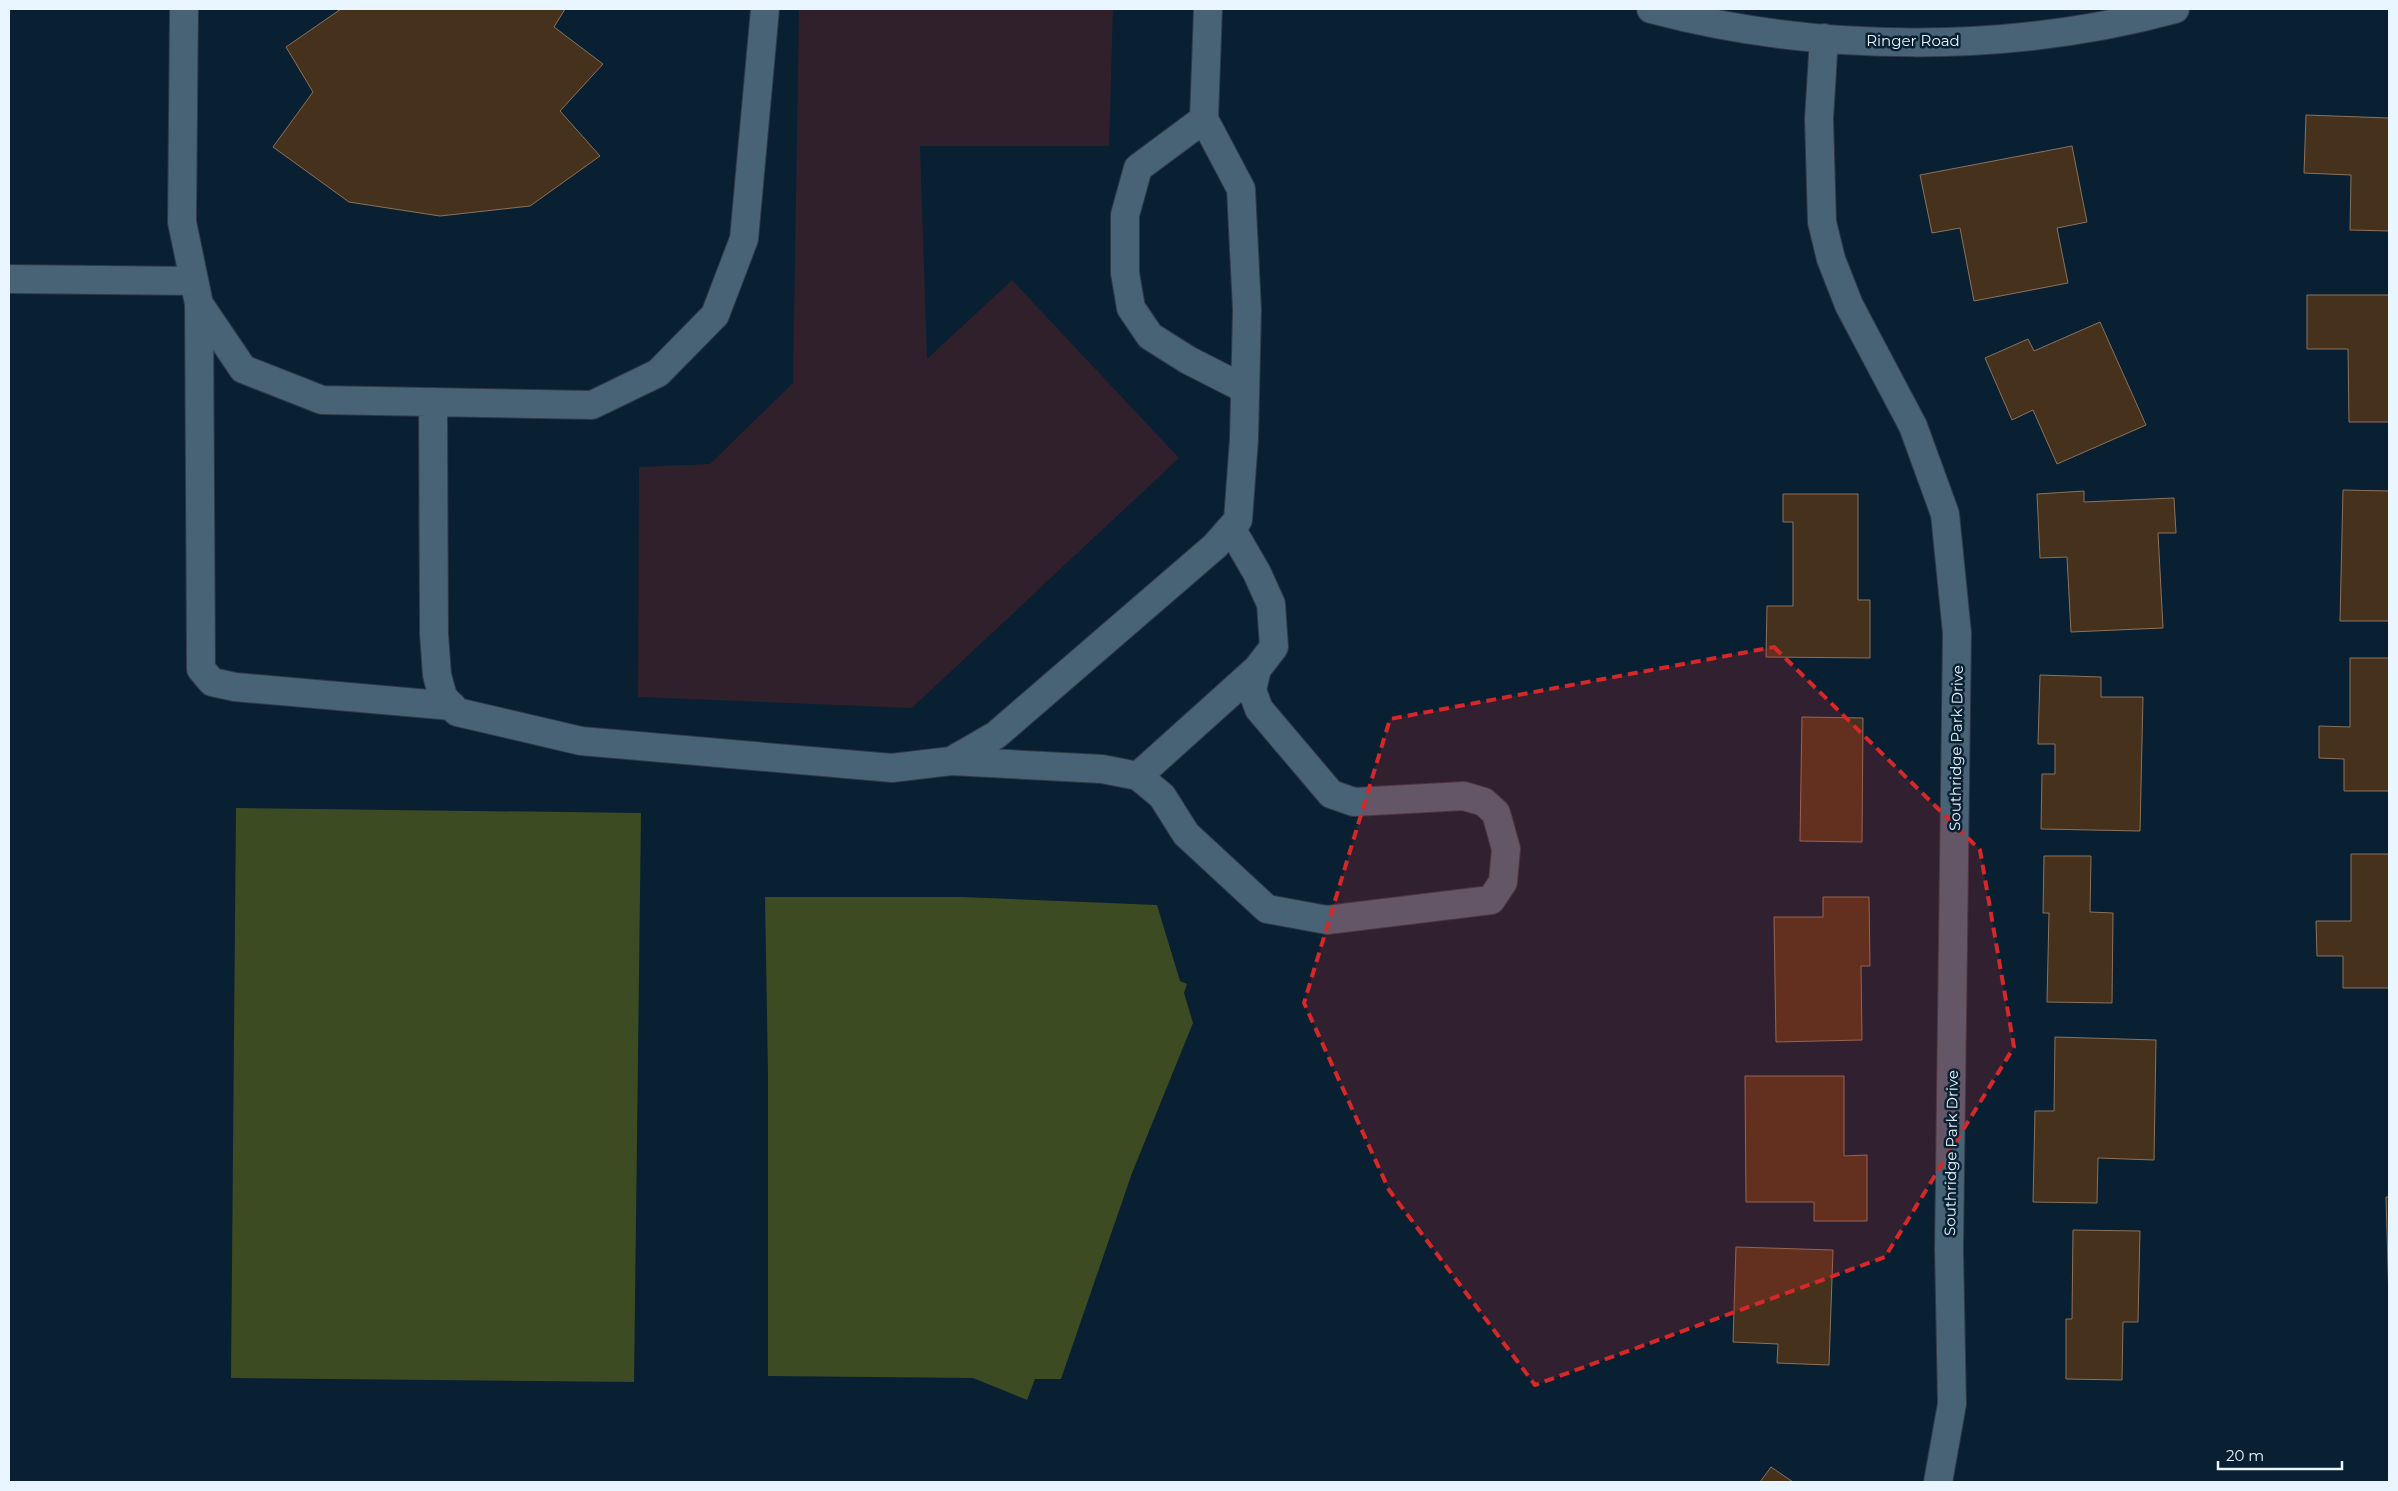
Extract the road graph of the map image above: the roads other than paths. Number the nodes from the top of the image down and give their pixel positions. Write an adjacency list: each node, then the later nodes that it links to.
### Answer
1 (184, 9): 10 (street)
2 (765, 9): 12 (street)
3 (1208, 9): 8 (street)
4 (1651, 9): 7 (street, Ringer Road)
5 (2175, 9): 6 (street, Ringer Road)
6 (2111, 17): 7 (street, Ringer Road)
7 (1824, 38): 18 (street, Southridge Park Drive)
8 (1204, 119): 11 (street); 11 (street)
9 (9, 279): 10 (street)
10 (196, 292): 12 (street); 15 (street)
11 (1245, 389): 13 (street)
12 (432, 402): 15 (street)
13 (1231, 528): 14 (street); 16 (street)
14 (1257, 669): 17 (street); 17 (street)
15 (452, 706): 16 (street)
16 (951, 761): 17 (street)
17 (1138, 776)
18 (1938, 1482)

